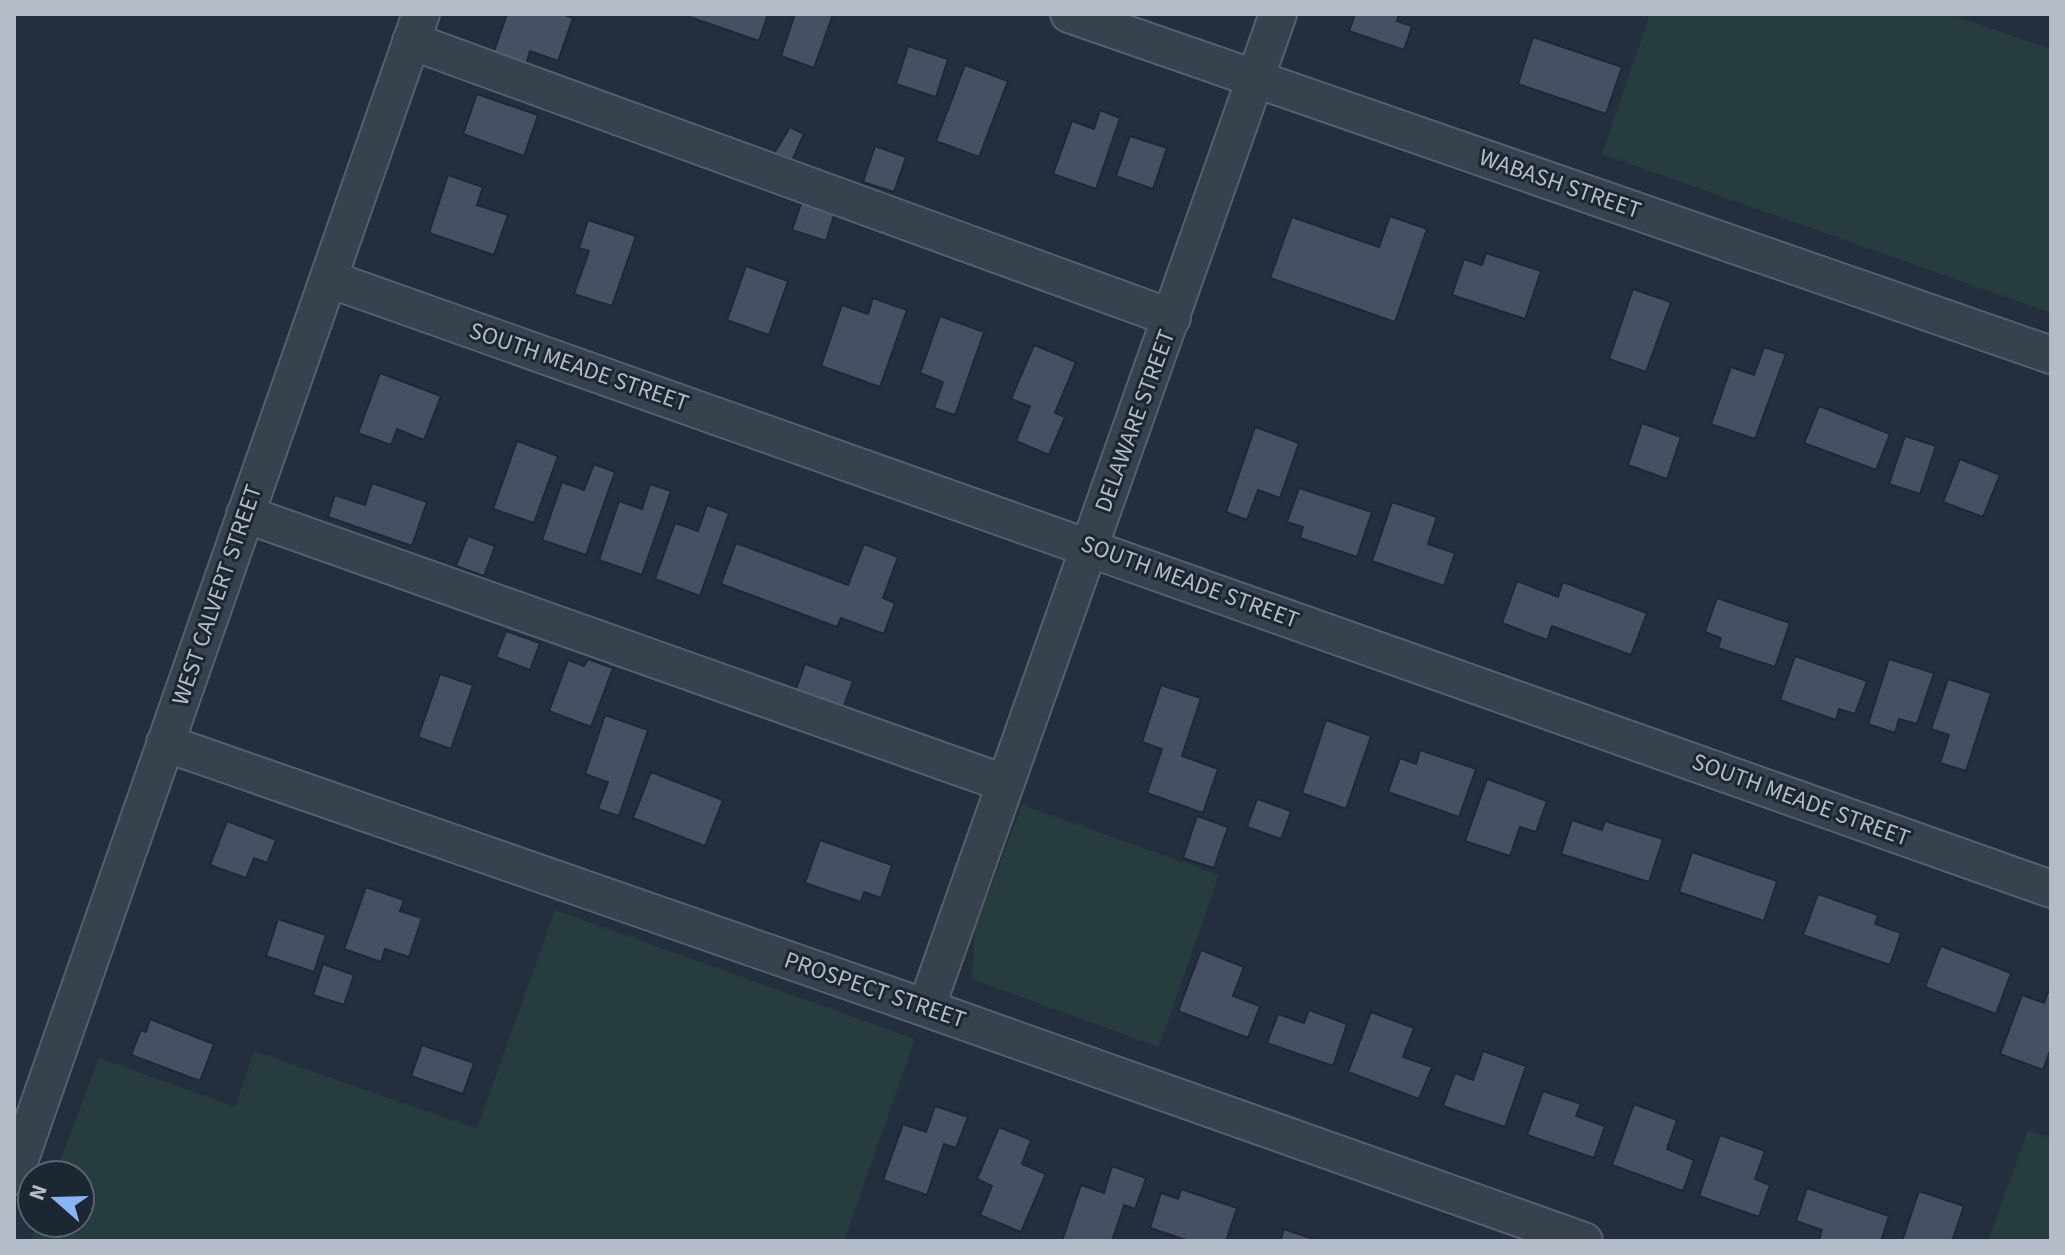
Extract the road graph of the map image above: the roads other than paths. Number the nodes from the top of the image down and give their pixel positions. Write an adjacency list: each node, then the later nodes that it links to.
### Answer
1 (1069, 14): 4 (street, WABASH STREET)
2 (1278, 14): 4 (street, DELAWARE STREET)
3 (416, 28): 5 (street, WEST CALVERT STREET); 6 (street)
4 (1256, 78): 6 (street, DELAWARE STREET); 7 (street, WABASH STREET)
5 (329, 279): 8 (street, WEST CALVERT STREET); 9 (street, SOUTH MEADE STREET)
6 (1172, 318): 9 (street, DELAWARE STREET)
7 (2051, 355)
8 (245, 514): 10 (street, WEST CALVERT STREET); 11 (street)
9 (1089, 546): 11 (street, DELAWARE STREET); 12 (street, SOUTH MEADE STREET)
10 (165, 743): 13 (street, PROSPECT STREET); 14 (street, WEST CALVERT STREET)
11 (1004, 783): 13 (street, DELAWARE STREET)
12 (2051, 889)
13 (926, 1008): 15 (street, PROSPECT STREET)
14 (14, 1176)
15 (1584, 1241)

